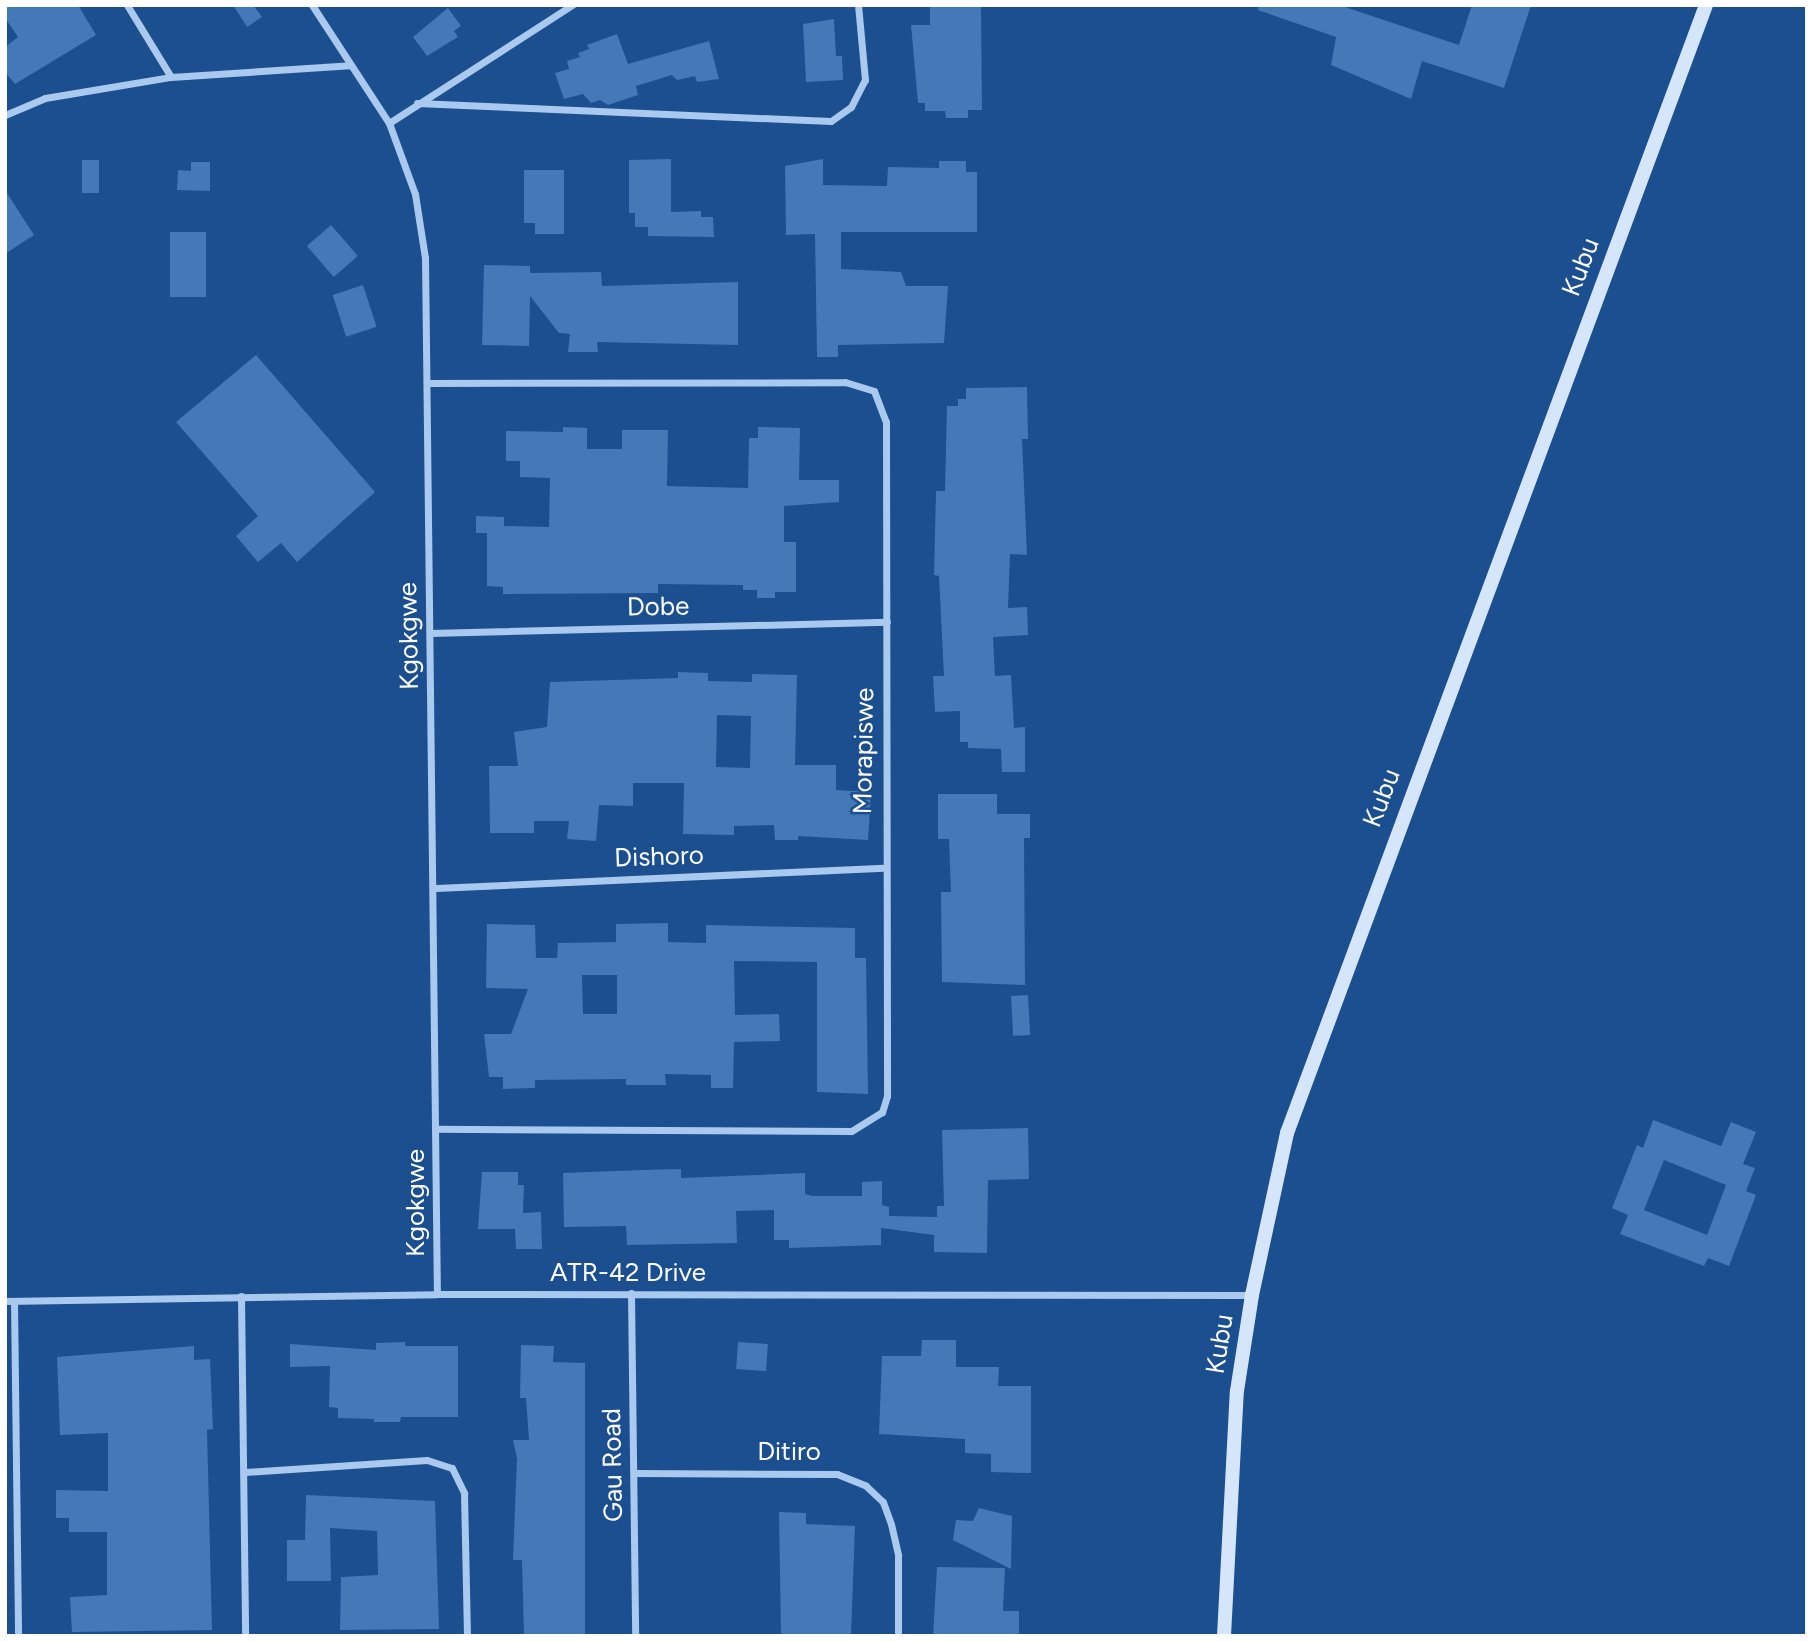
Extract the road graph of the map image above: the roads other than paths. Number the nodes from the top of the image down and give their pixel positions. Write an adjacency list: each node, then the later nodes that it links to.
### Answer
1 (127, 5): 7 (street)
2 (312, 5): 6 (street, Kgokgwe)
3 (572, 5): 8 (street)
4 (858, 5): 8 (street)
5 (1706, 5): 19 (main road, Kubu)
6 (350, 65): 7 (street); 10 (street, Kgokgwe)
7 (171, 77): 9 (street)
8 (417, 103): 10 (street)
9 (5, 115)
10 (389, 123): 11 (street, Kgokgwe)
11 (427, 383): 12 (street, Morapiswe); 13 (street, Kgokgwe)
12 (887, 622): 13 (street, Dobe); 14 (street, Morapiswe)
13 (430, 633): 15 (street, Kgokgwe)
14 (884, 869): 15 (street, Dishoro); 16 (street, Morapiswe)
15 (436, 888): 16 (street, Kgokgwe)
16 (436, 1129): 18 (street, Kgokgwe)
17 (631, 1293): 18 (street, ATR-42 Drive); 19 (street, ATR-42 Drive); 24 (street, Gau Road)
18 (437, 1294): 20 (street, ATR-42 Drive)
19 (1252, 1295): 30 (main road, Kubu)
20 (241, 1296): 21 (street, ATR-42 Drive); 23 (street)
21 (9, 1301): 22 (street)
22 (9, 1449): 25 (street)
23 (245, 1472): 26 (street); 27 (street)
24 (634, 1472): 28 (street, Gau Road); 29 (street, Ditiro)
25 (18, 1636)
26 (245, 1636)
27 (467, 1636)
28 (635, 1636)
29 (898, 1636)
30 (1224, 1636)

